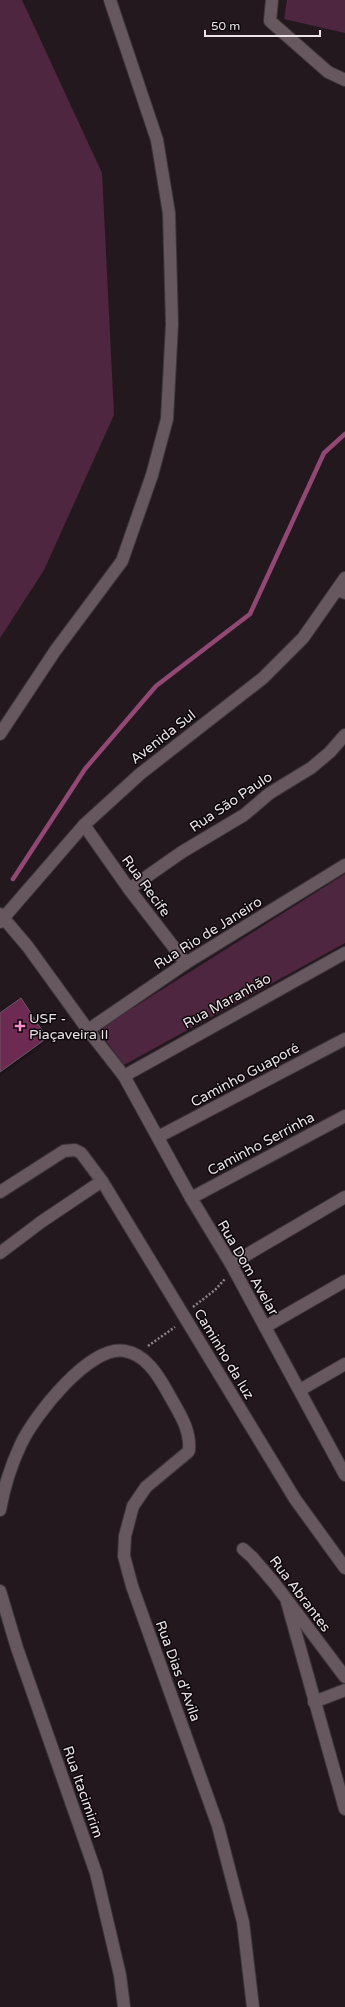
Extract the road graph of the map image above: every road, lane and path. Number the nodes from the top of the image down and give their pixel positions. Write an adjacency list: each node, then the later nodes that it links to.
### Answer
1 (110, 0): 6 (street)
2 (272, 0): 3 (street)
3 (345, 80)
4 (345, 578): 5 (street, Avenida Sul)
5 (341, 591): 8 (street, Avenida Sul)
6 (0, 734)
7 (345, 735): 10 (street, Rua São Paulo)
8 (84, 825): 10 (street, Rua Recife); 11 (street, Avenida Sul)
9 (345, 865): 13 (street, Rua Rio de Janeiro)
10 (129, 889): 13 (street, Rua Recife)
11 (1, 918): 14 (street, Rua Dom Avelar)
12 (345, 953): 16 (street, Rua Maranhão)
13 (186, 963): 14 (street, Rua Rio de Janeiro)
14 (88, 1030): 16 (street, Rua Dom Avelar)
15 (345, 1039): 18 (street, Caminho Guaporé)
16 (124, 1076): 18 (street, Rua Dom Avelar)
17 (345, 1116): 22 (street, Caminho Serrinha)
18 (158, 1137): 22 (street, Rua Dom Avelar)
19 (102, 1181): 20 (street, Caminho da luz); 23 (street); 34 (street, Caminho da luz)
20 (0, 1192)
21 (345, 1197): 24 (street)
22 (190, 1198): 24 (street, Rua Dom Avelar)
23 (0, 1253)
24 (231, 1264): 28 (street, Rua Dom Avelar)
25 (227, 1277): 27 (path)
26 (345, 1281): 28 (street)
27 (215, 1290)
28 (265, 1327): 30 (street, Rua Dom Avelar)
29 (345, 1364): 30 (street)
30 (300, 1390): 31 (street, Rua Dom Avelar)
31 (345, 1475)
32 (0, 1510): 42 (street, Rua Dias d'Avila)
33 (244, 1549): 36 (street, Rua Abrantes)
34 (345, 1568)
35 (0, 1591): 41 (street, Rua Itacimirim)
36 (287, 1602): 37 (street, Rua Abrantes); 39 (street)
37 (345, 1677)
38 (345, 1690): 39 (street)
39 (314, 1702): 40 (street)
40 (345, 1809)
41 (124, 2007)
42 (253, 2007)

